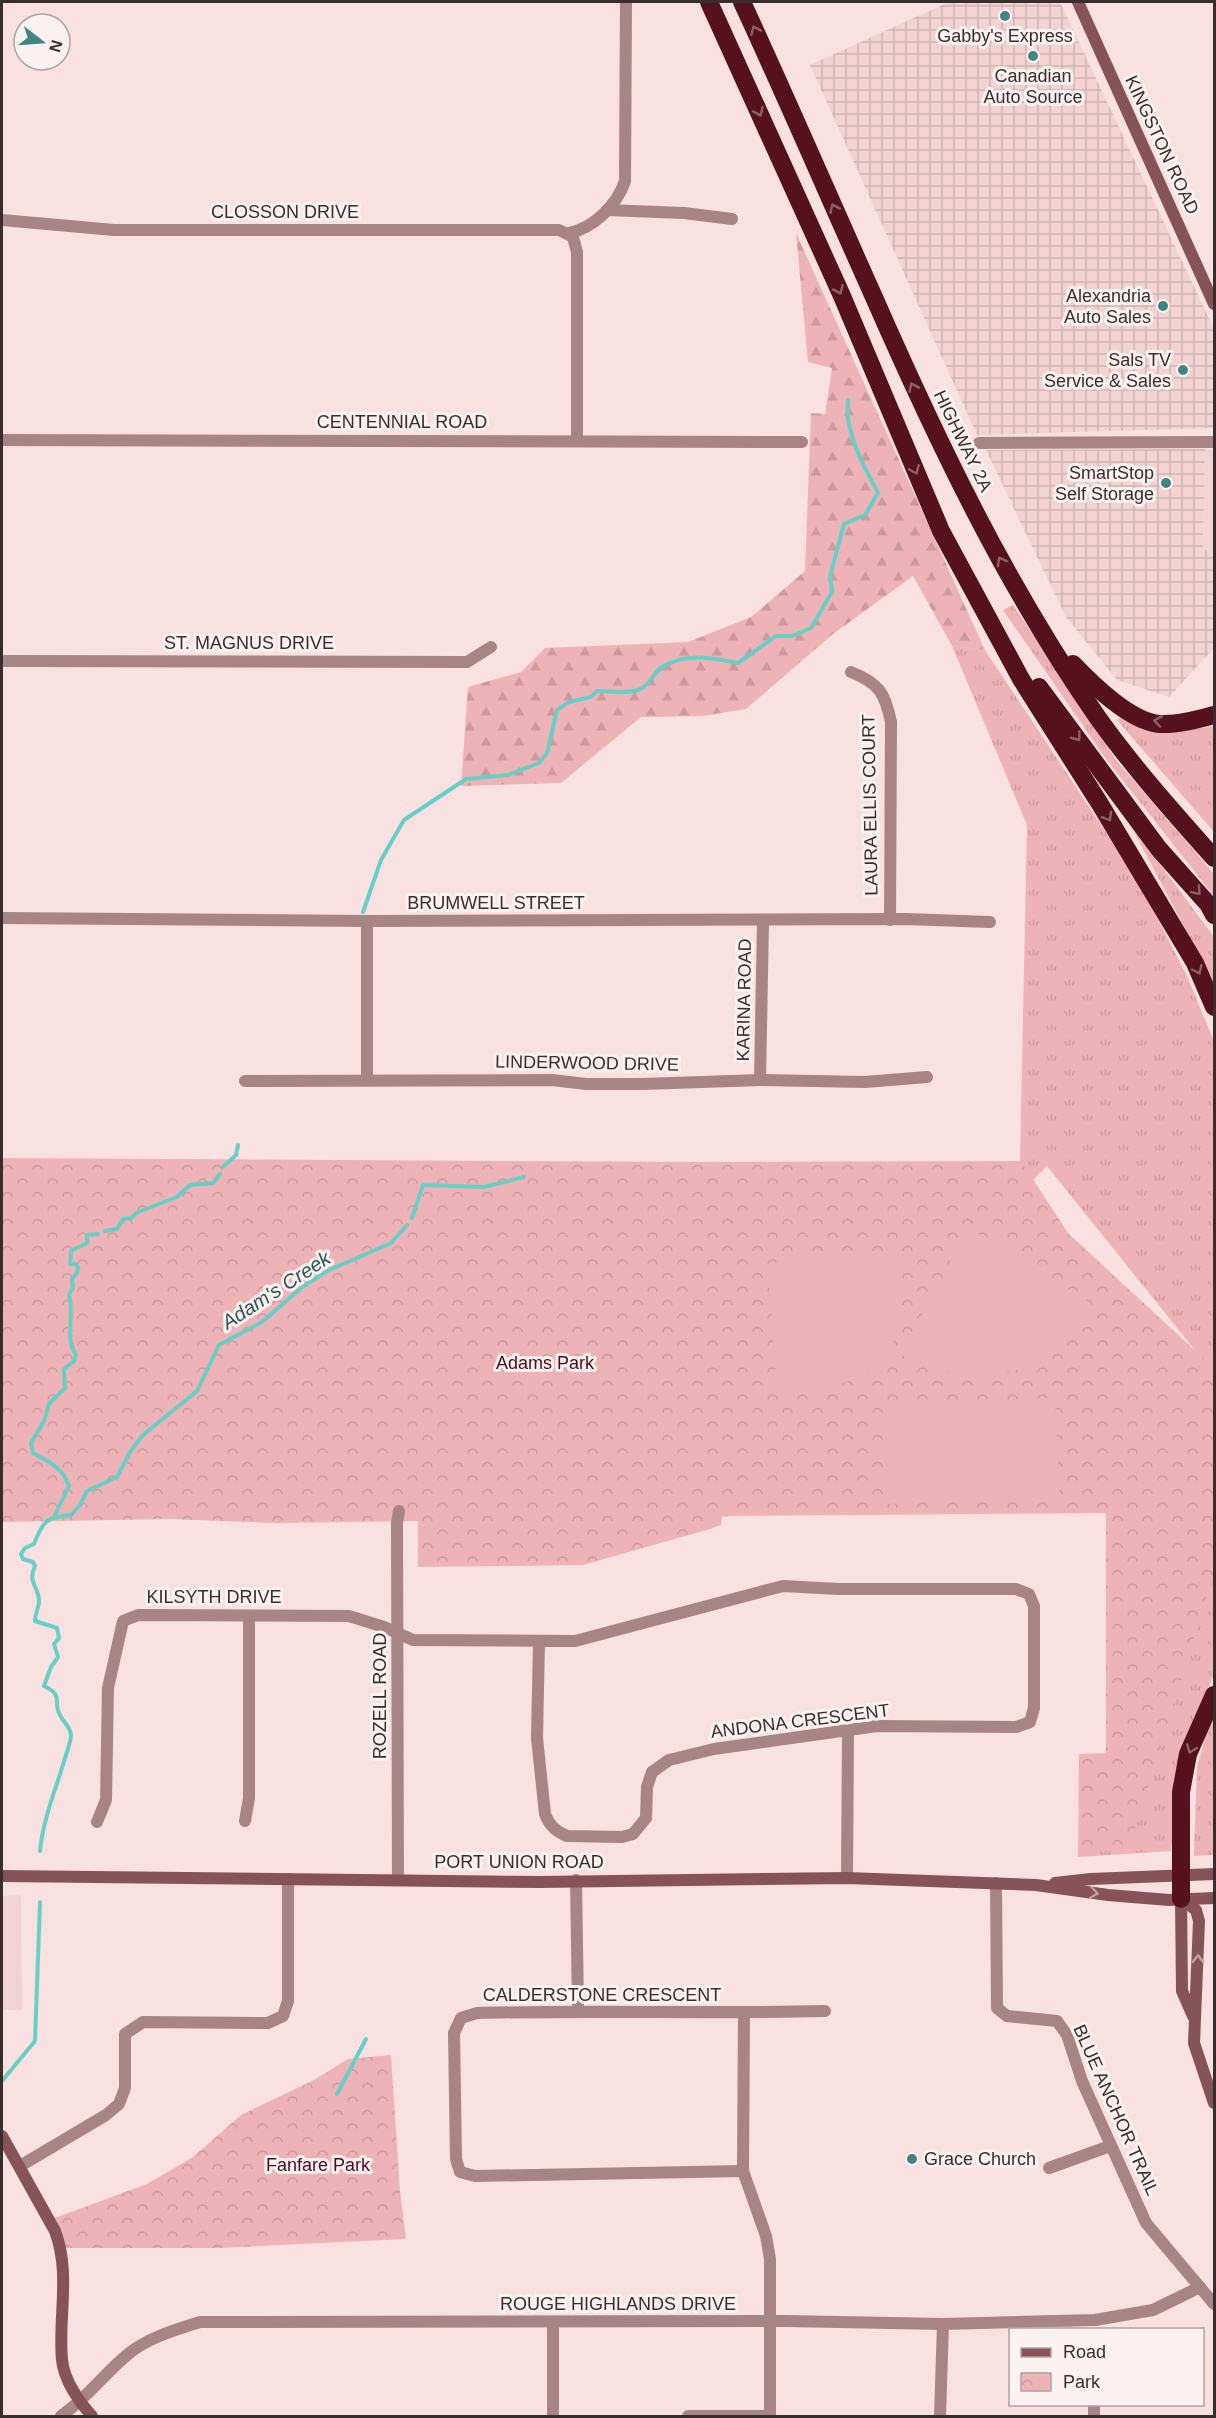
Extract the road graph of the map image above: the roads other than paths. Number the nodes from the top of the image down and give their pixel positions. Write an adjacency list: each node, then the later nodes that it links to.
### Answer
1 (626, 2): 5 (street)
2 (709, 2): 16 (highway, one-way to 16)
3 (742, 2): 17 (highway, HIGHWAY 2A, one-way to 3)
4 (1078, 2): 9 (main road, KINGSTON ROAD)
5 (607, 210): 6 (street); 8 (street)
6 (732, 219)
7 (2, 220): 8 (street, CLOSSON DRIVE)
8 (569, 233): 11 (street)
9 (1209, 277): 10 (main road, KINGSTON ROAD)
10 (1215, 304)
11 (577, 439): 12 (street, CENTENNIAL ROAD); 13 (street, CENTENNIAL ROAD)
12 (2, 440)
13 (802, 441)
14 (1215, 442): 15 (street)
15 (979, 443)
16 (941, 531): 23 (highway, one-way to 23); 29 (highway, one-way to 29)
17 (1031, 611): 21 (highway, one-way to 17); 22 (highway, HIGHWAY 2A)
18 (491, 647): 19 (street, ST. MAGNUS DRIVE)
19 (2, 661)
20 (852, 672): 25 (street, LAURA ELLIS COURT)
21 (1215, 715)
22 (1215, 858)
23 (1215, 915)
24 (2, 918): 26 (street, BRUMWELL STREET)
25 (890, 920): 27 (street, BRUMWELL STREET); 28 (street, BRUMWELL STREET)
26 (367, 921): 27 (street, BRUMWELL STREET); 31 (street)
27 (763, 921): 32 (street, KARINA ROAD)
28 (990, 922)
29 (1215, 1008)
30 (927, 1077): 32 (street, LINDERWOOD DRIVE)
31 (367, 1079): 32 (street, LINDERWOOD DRIVE); 33 (street, LINDERWOOD DRIVE)
32 (760, 1080)
33 (245, 1081)
34 (399, 1511): 36 (street, ROZELL ROAD)
35 (249, 1616): 36 (street, KILSYTH DRIVE); 40 (street); 41 (street, KILSYTH DRIVE)
36 (398, 1635): 37 (street, ANDONA CRESCENT); 47 (street, ROZELL ROAD)
37 (539, 1641): 39 (street, ANDONA CRESCENT); 39 (street, ANDONA CRESCENT)
38 (1215, 1695): 44 (highway, one-way to 44)
39 (848, 1731): 45 (street)
40 (245, 1821)
41 (97, 1822)
42 (1215, 1874): 44 (main road, PORT UNION ROAD)
43 (2, 1876): 46 (main road, PORT UNION ROAD)
44 (1180, 1876): 50 (main road, PORT UNION ROAD); 52 (highway)
45 (847, 1878): 48 (main road, PORT UNION ROAD); 49 (main road, PORT UNION ROAD)
46 (288, 1879): 47 (main road, PORT UNION ROAD); 59 (street)
47 (398, 1880): 48 (main road, PORT UNION ROAD)
48 (576, 1880): 53 (street)
49 (996, 1883): 50 (main road, PORT UNION ROAD); 58 (street, BLUE ANCHOR TRAIL)
50 (1036, 1885): 52 (main road, PORT UNION ROAD, one-way to 52)
51 (1215, 1898): 52 (main road, PORT UNION ROAD)
52 (1181, 1899): 56 (main road)
53 (578, 2010): 55 (street, CALDERSTONE CRESCENT); 61 (street, CALDERSTONE CRESCENT)
54 (825, 2011): 55 (street, CALDERSTONE CRESCENT)
55 (744, 2013): 61 (street)
56 (1215, 2103)
57 (2, 2136): 59 (main road)
58 (1110, 2146): 60 (street); 62 (street, BLUE ANCHOR TRAIL)
59 (20, 2166): 68 (main road)
60 (1049, 2168)
61 (743, 2171): 65 (street)
62 (1200, 2287): 63 (street, BLUE ANCHOR TRAIL); 67 (street, ROUGE HIGHLANDS DRIVE)
63 (1215, 2304)
64 (553, 2322): 65 (street, ROUGE HIGHLANDS DRIVE); 68 (street, ROUGE HIGHLANDS DRIVE); 71 (street)
65 (770, 2322): 66 (street, ROUGE HIGHLANDS DRIVE); 73 (street)
66 (943, 2324): 67 (street, ROUGE HIGHLANDS DRIVE); 74 (street)
67 (1095, 2325)
68 (80, 2403): 69 (street, ROUGE HIGHLANDS DRIVE); 70 (main road)
69 (61, 2416)
70 (92, 2416)
71 (553, 2416)
72 (688, 2416): 73 (street)
73 (770, 2416)
74 (940, 2416)

